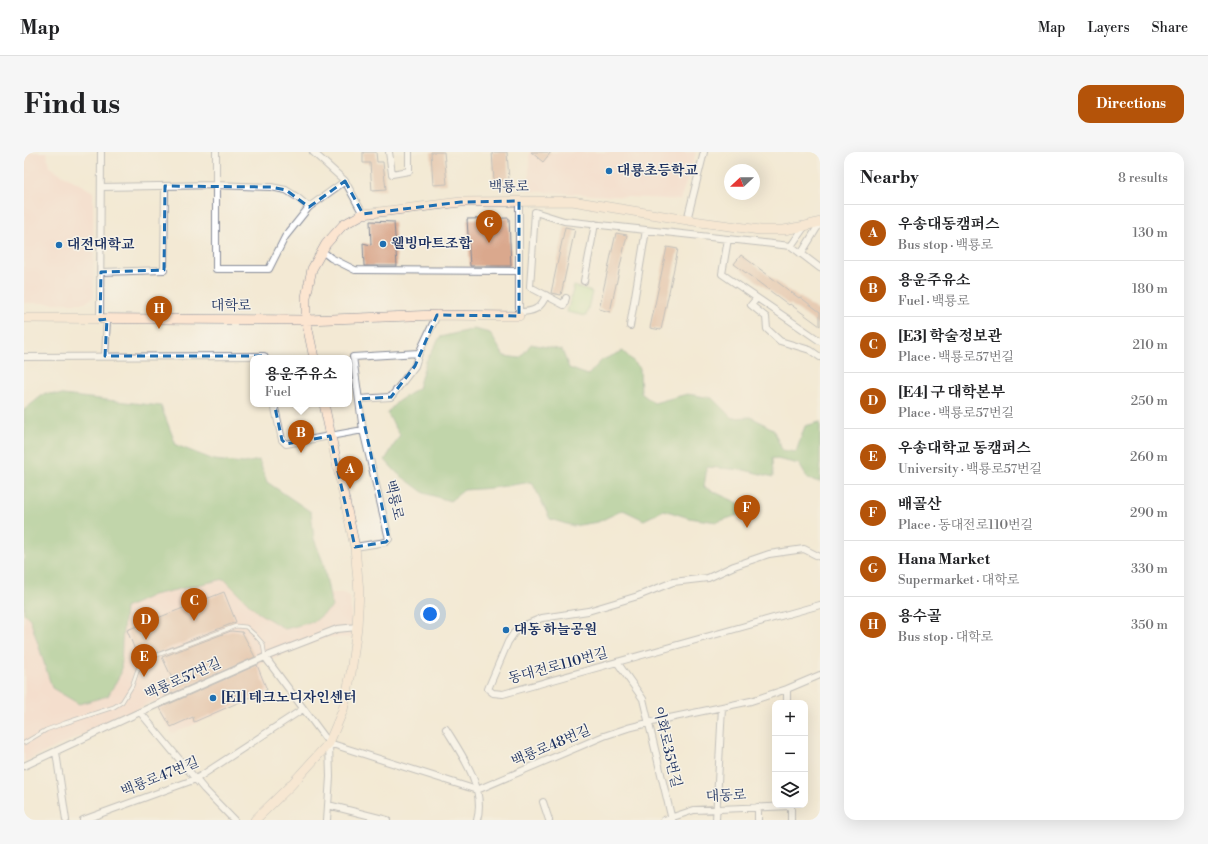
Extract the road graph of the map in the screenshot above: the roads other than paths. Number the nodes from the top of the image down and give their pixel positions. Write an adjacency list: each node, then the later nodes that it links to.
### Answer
1 (101, 152): 10 (street)
2 (216, 152): 8 (street)
3 (313, 152): 7 (street)
4 (389, 152): 5 (street)
5 (408, 152)
6 (704, 152): 14 (street)
7 (345, 181): 12 (street); 13 (street)
8 (216, 185): 9 (street); 12 (street); 12 (street)
9 (166, 186): 10 (street); 25 (street)
10 (101, 187): 25 (street)
11 (519, 201): 13 (main road, 백룡로); 14 (main road, 백룡로); 24 (street)
12 (309, 207)
13 (363, 214): 21 (main road, 백룡로)
14 (687, 220): 17 (main road, 백룡로)
15 (820, 222): 17 (main road, 백룡로); 22 (street)
16 (595, 224): 18 (street); 26 (street); 27 (street)
17 (805, 226): 20 (street)
18 (646, 230): 19 (street); 35 (street)
19 (728, 239): 20 (street); 29 (street)
20 (791, 246): 22 (street)
21 (322, 251): 24 (street); 34 (main road, 백룡로)
22 (801, 254): 23 (street)
23 (820, 268)
24 (518, 271): 30 (street)
25 (101, 272): 33 (street)
26 (584, 281)
27 (546, 295): 28 (street); 30 (street)
28 (566, 298)
29 (757, 298): 36 (street); 42 (street)
30 (519, 314): 31 (main road, 대학로)
31 (437, 315): 34 (main road, 대학로); 37 (street)
32 (24, 318): 33 (main road, 대학로)
33 (103, 320): 34 (main road, 대학로); 39 (street)
34 (306, 320): 38 (main road, 백룡로)
35 (630, 326)
36 (820, 341)
37 (419, 353): 43 (street); 43 (street, 백룡로)
38 (313, 355)
39 (105, 356): 40 (street); 41 (street)
40 (250, 356)
41 (24, 357)
42 (820, 357)
43 (359, 399): 46 (street, 백룡로)
44 (275, 407): 47 (street)
45 (325, 407): 47 (main road)
46 (363, 430): 47 (street); 48 (street, 백룡로)
47 (330, 436): 48 (main road)
48 (355, 547): 51 (main road)
49 (820, 557): 53 (street, 동대전로110번길)
50 (820, 605): 53 (street, 동대전로110번길)
51 (357, 627): 52 (street, 백룡로57번길); 63 (main road)
52 (265, 657): 58 (street); 59 (street, 백룡로57번길); 62 (lane)
53 (617, 662): 60 (street, 이화로35번길)
54 (820, 675): 55 (street)
55 (787, 689): 56 (street); 57 (street, 백룡로48번길)
56 (787, 700)
57 (722, 708): 60 (street, 백룡로48번길); 73 (street)
58 (303, 709): 63 (street); 66 (street, 백룡로47번길)
59 (140, 712): 64 (street, 백룡로57번길); 66 (street)
60 (648, 724): 67 (street, 백룡로48번길); 74 (street, 이화로35번길)
61 (446, 729): 67 (street)
62 (24, 743)
63 (329, 743): 67 (street); 69 (street); 78 (main road)
64 (56, 752): 65 (street, 백룡로57번길); 75 (street)
65 (24, 766)
66 (196, 779): 76 (street, 백룡로47번길); 77 (street)
67 (477, 790): 81 (street)
68 (543, 802): 82 (street)
69 (328, 805): 79 (street); 80 (street)
70 (758, 806): 71 (street, 대동로); 73 (street, 대동로); 85 (street)
71 (772, 806)
72 (791, 808): 86 (street)
73 (716, 809): 74 (street, 대동로); 84 (street)
74 (671, 819): 83 (street, 대동로)
75 (66, 820)
76 (83, 820)
77 (234, 820)
78 (255, 820)
79 (327, 820)
80 (387, 820)
81 (477, 820)
82 (549, 820)
83 (664, 820)
84 (716, 820)
85 (758, 820)
86 (791, 820)

